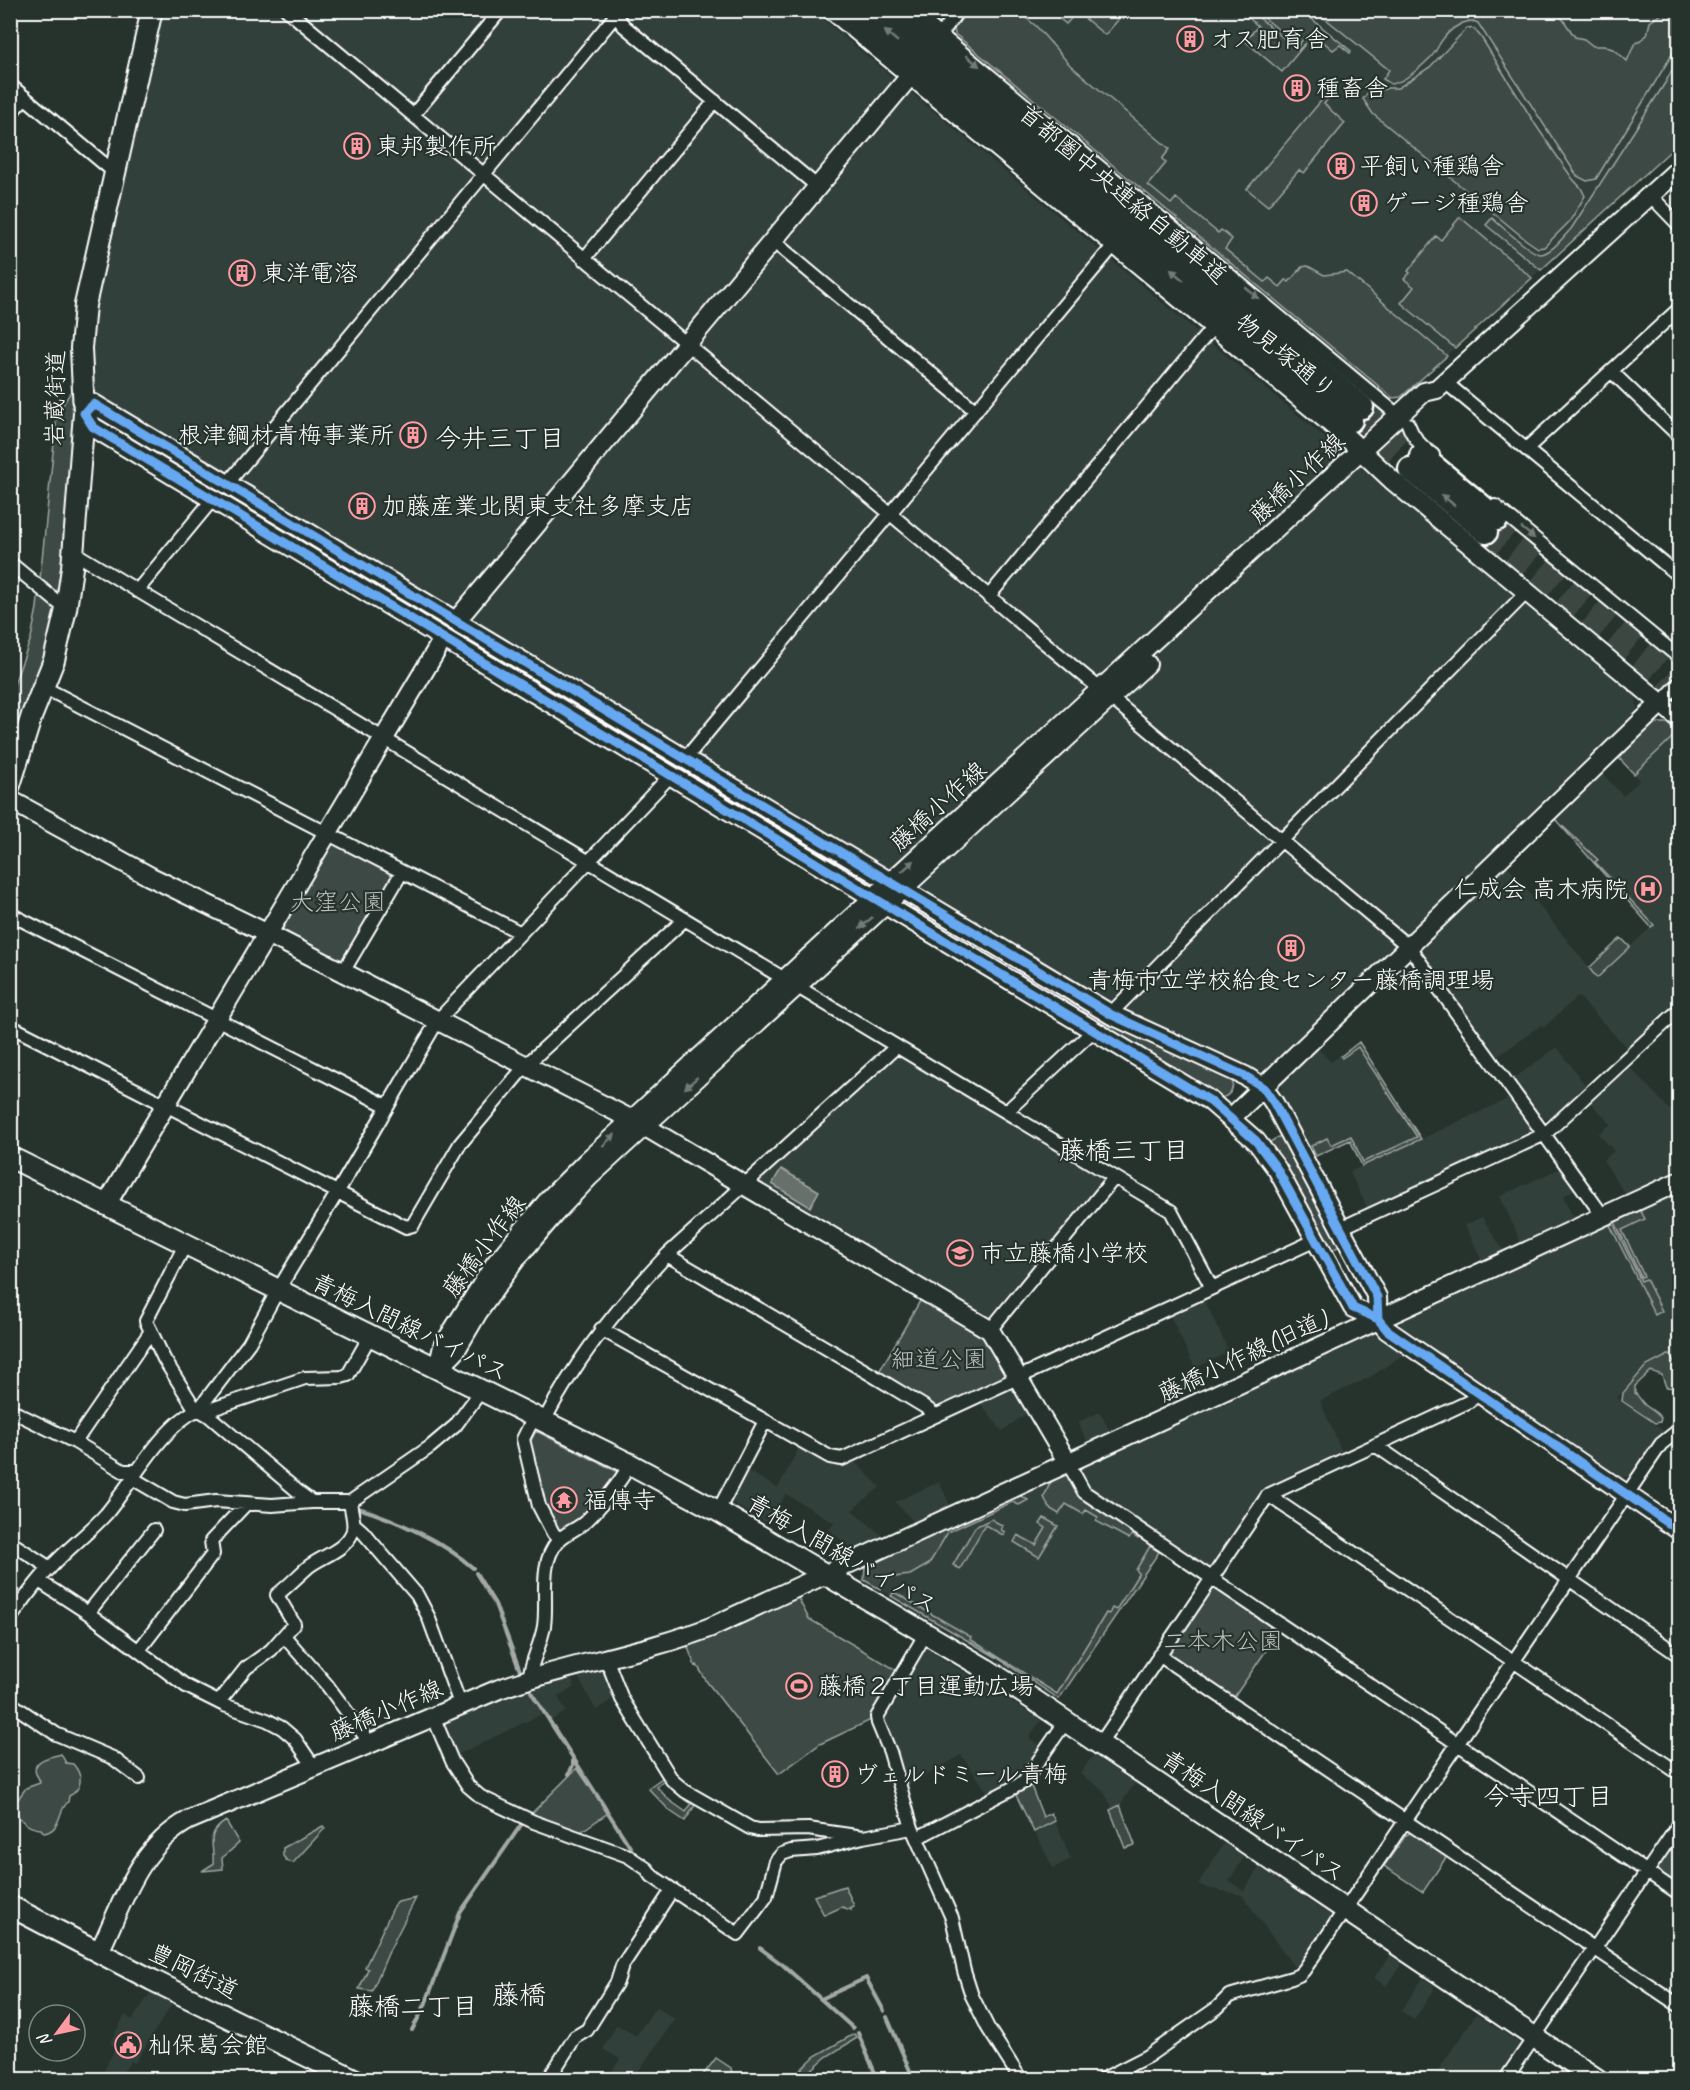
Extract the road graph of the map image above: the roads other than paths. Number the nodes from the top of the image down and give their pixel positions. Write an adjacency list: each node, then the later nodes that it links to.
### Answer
1 (152, 10): 18 (main road, 岩蔵街道)
2 (287, 10): 16 (street)
3 (501, 10): 16 (street)
4 (832, 10): 11 (street, 物見塚通り)
5 (861, 10): 6 (highway, 首都圏中央連絡自動車道, one-way to 5)
6 (888, 10)
7 (911, 10): 10 (street)
8 (958, 10): 10 (street)
9 (616, 12): 14 (street); 19 (street)
10 (941, 35): 33 (street, one-way to 33)
11 (910, 76): 20 (street); 24 (street, 物見塚通り)
12 (10, 85): 13 (street)
13 (25, 97): 15 (street); 18 (street)
14 (715, 101): 20 (street); 25 (street)
15 (10, 114)
16 (413, 116): 19 (street)
17 (1680, 168): 21 (street, 藤橋小作線)
18 (114, 172): 32 (main road, 岩蔵街道)
19 (484, 175): 25 (street); 38 (street)
20 (818, 187): 23 (street)
21 (1650, 195): 22 (street); 30 (street, 藤橋小作線)
22 (1680, 226)
23 (773, 241): 28 (street); 31 (street)
24 (1114, 245): 27 (street, 物見塚通り); 31 (street)
25 (584, 259): 28 (street)
26 (1680, 308): 29 (street)
27 (1214, 327): 36 (street, 物見塚通り); 49 (street)
28 (687, 344): 40 (street); 51 (street)
29 (1611, 371): 34 (street); 35 (street)
30 (1441, 386): 33 (street, 藤橋小作線); 35 (street)
31 (976, 411): 40 (street)
32 (84, 413): 38 (street); 39 (street); 43 (main road, 岩蔵街道)
33 (1403, 420): 36 (street, 藤橋小作線); 53 (street, one-way to 53)
34 (1680, 437)
35 (1526, 449): 46 (street)
36 (1366, 455): 48 (street, 物見塚通り); 58 (street, 藤橋小作線)
37 (1416, 462): 41 (highway)
38 (226, 484): 42 (street)
39 (213, 499): 45 (street); 47 (street)
40 (890, 513): 49 (street); 63 (street)
41 (1491, 525)
42 (333, 547): 45 (street); 51 (street)
43 (73, 552): 47 (street); 50 (main road, 岩蔵街道)
44 (10, 563): 50 (street)
45 (322, 565): 52 (street)
46 (1680, 577)
47 (137, 591): 62 (street)
48 (1527, 592): 59 (street, 物見塚通り); 70 (street)
49 (989, 596): 58 (street)
50 (66, 609): 55 (main road, 岩蔵街道)
51 (456, 621): 57 (street)
52 (443, 639): 60 (street); 62 (street)
53 (1680, 658)
54 (1680, 682): 59 (street)
55 (43, 687): 65 (main road, 岩蔵街道); 69 (street)
56 (1680, 689): 59 (street)
57 (569, 690): 60 (street); 63 (street)
58 (1105, 694): 70 (street); 73 (street, 藤橋小作線)
59 (1661, 703): 61 (street, 物見塚通り); 79 (street)
60 (558, 708): 64 (street)
61 (1680, 719)
62 (384, 738): 69 (street); 71 (street)
63 (685, 759): 67 (street)
64 (671, 775): 68 (street); 71 (street)
65 (10, 785)
66 (10, 800): 77 (street)
67 (774, 813): 68 (street); 73 (street)
68 (763, 830): 74 (street)
69 (328, 833): 72 (street); 77 (street)
70 (1283, 841): 79 (street); 83 (street)
71 (589, 862): 76 (street); 78 (street)
72 (402, 872): 78 (street); 80 (street)
73 (895, 887): 74 (street, 藤橋小作線); 83 (street)
74 (879, 901): 81 (street, 藤橋小作線); 87 (street)
75 (10, 914): 84 (street)
76 (684, 920): 81 (street); 89 (street)
77 (268, 933): 80 (street); 84 (street)
78 (520, 933): 85 (street)
79 (1409, 947): 90 (street); 96 (street)
80 (343, 972): 85 (street)
81 (790, 983): 88 (street); 95 (street, 藤橋小作線)
82 (1680, 1009): 96 (street)
83 (1112, 1015): 90 (street)
84 (217, 1019): 91 (street); 92 (street)
85 (438, 1020): 89 (street); 92 (street)
86 (10, 1026): 91 (street)
87 (1094, 1030): 93 (street); 94 (street)
88 (896, 1047): 93 (street); 100 (street)
89 (526, 1065): 95 (street); 101 (street)
90 (1263, 1087): 94 (street); 104 (street)
91 (166, 1104): 101 (street); 102 (street)
92 (387, 1106): 101 (street)
93 (1006, 1112): 98 (street)
94 (1231, 1118): 105 (street)
95 (637, 1123): 100 (street); 115 (street, 藤橋小作線)
96 (1545, 1134): 103 (street); 104 (street)
97 (10, 1157): 102 (main road, 青梅入間線バイパス)
98 (1114, 1178): 108 (street); 112 (street)
99 (1680, 1181): 103 (street, 藤橋小作線(旧道))
100 (745, 1186): 107 (street); 112 (street)
101 (337, 1193): 109 (street)
102 (106, 1205): 106 (main road, 青梅入間線バイパス)
103 (1603, 1216): 110 (street, 藤橋小作線(旧道))
104 (1341, 1228): 110 (street)
105 (1316, 1240): 108 (street); 110 (street)
106 (185, 1245): 109 (main road, 青梅入間線バイパス); 113 (street)
107 (667, 1255): 111 (street); 121 (street)
108 (1212, 1288): 116 (street)
109 (278, 1290): 114 (main road, 青梅入間線バイパス); 119 (street)
110 (1378, 1319): 118 (street); 127 (street, 藤橋小作線(旧道))
111 (601, 1329): 122 (street); 123 (street)
112 (990, 1330): 116 (street)
113 (151, 1331): 119 (street); 125 (street)
114 (370, 1336): 115 (main road, 青梅入間線バイパス); 119 (street)
115 (438, 1369): 117 (main road, 青梅入間線バイパス)
116 (1018, 1377): 121 (street); 127 (street)
117 (481, 1391): 122 (main road, 青梅入間線バイパス); 133 (street)
118 (1480, 1393): 126 (street); 130 (street)
119 (200, 1409): 129 (street); 132 (street)
120 (10, 1410): 125 (street)
121 (935, 1415): 123 (street)
122 (539, 1419): 128 (main road, 青梅入間線バイパス); 139 (street)
123 (765, 1421): 135 (street)
124 (1680, 1429): 130 (street)
125 (75, 1442): 129 (street)
126 (1375, 1445): 131 (street); 144 (street)
127 (1068, 1463): 142 (street, 藤橋小作線(旧道)); 143 (street)
128 (630, 1464): 135 (main road, 青梅入間線バイパス); 139 (street)
129 (134, 1475): 134 (street); 141 (street)
130 (1626, 1494): 138 (street); 144 (street)
131 (1268, 1495): 143 (street); 154 (street)
132 (312, 1502): 133 (street); 134 (street)
133 (350, 1502): 136 (street)
134 (246, 1504): 150 (street)
135 (718, 1511): 142 (main road, 青梅入間線バイパス)
136 (354, 1524): 149 (street); 158 (street)
137 (154, 1530): 146 (street)
138 (1680, 1531)
139 (559, 1540): 155 (street)
140 (10, 1542): 141 (street)
141 (50, 1568): 145 (street)
142 (826, 1575): 148 (main road, 青梅入間線バイパス); 153 (street, 藤橋小作線)
143 (1212, 1578): 151 (street); 163 (street)
144 (1570, 1580): 152 (street); 154 (street)
145 (39, 1581): 146 (street); 147 (street)
146 (88, 1613): 150 (street)
147 (10, 1618)
148 (926, 1633): 160 (main road, 青梅入間線バイパス); 169 (street)
149 (284, 1636): 156 (street); 161 (street)
150 (139, 1650): 156 (street)
151 (1160, 1655): 162 (street); 167 (street)
152 (1680, 1656)
153 (606, 1658): 155 (street, 藤橋小作線); 170 (street)
154 (1514, 1662): 163 (street); 165 (street)
155 (529, 1679): 158 (street, 藤橋小作線)
156 (219, 1702): 164 (street)
157 (10, 1703): 166 (street)
158 (460, 1704): 159 (street, 藤橋小作線)
159 (433, 1716): 161 (street, 藤橋小作線); 172 (street)
160 (1066, 1721): 162 (main road, 青梅入間線バイパス); 169 (street)
161 (369, 1743): 164 (street, 藤橋小作線)
162 (1100, 1743): 175 (main road, 青梅入間線バイパス)
163 (1458, 1744): 167 (street); 171 (street)
164 (314, 1767): 177 (street, 藤橋小作線)
165 (1680, 1774)
166 (139, 1778)
167 (1406, 1821): 175 (street); 176 (street)
168 (1680, 1823): 171 (street)
169 (915, 1833): 170 (street); 182 (street)
170 (863, 1837): 172 (street)
171 (1647, 1872): 173 (street); 176 (street)
172 (672, 1890): 181 (street)
173 (1680, 1894)
174 (10, 1906): 177 (main road, 豊岡街道)
175 (1346, 1909): 179 (main road, 青梅入間線バイパス); 183 (street)
176 (1594, 1949): 178 (street); 179 (street)
177 (99, 1952): 180 (main road, 豊岡街道)
178 (1680, 2006)
179 (1535, 2036): 184 (street); 185 (main road, 青梅入間線バイパス)
180 (357, 2079)
181 (548, 2079)
182 (1021, 2079)
183 (1101, 2079)
184 (1505, 2079)
185 (1598, 2079)

